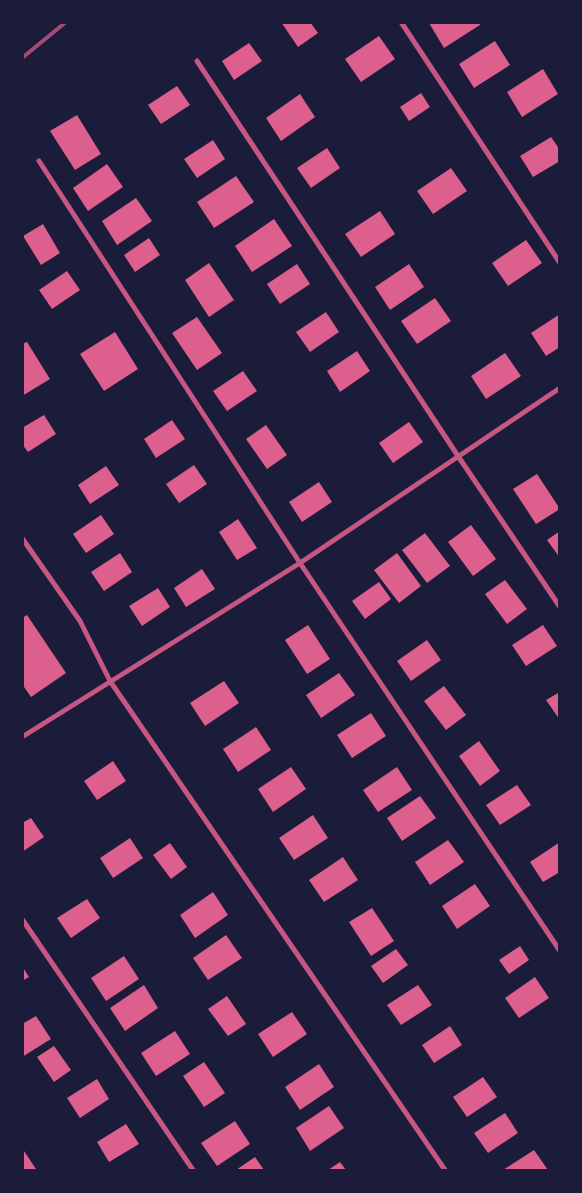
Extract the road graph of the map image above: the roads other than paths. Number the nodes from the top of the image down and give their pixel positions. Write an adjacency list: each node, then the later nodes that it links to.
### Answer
1 (401, 22): 4 (street)
2 (197, 60): 6 (street)
3 (39, 161): 8 (street)
4 (560, 262)
5 (560, 388): 6 (street)
6 (458, 456): 8 (street); 9 (street)
7 (22, 538): 10 (street)
8 (300, 563): 10 (street); 13 (street)
9 (560, 607)
10 (110, 681): 11 (street); 15 (street)
11 (22, 738)
12 (22, 919): 14 (street)
13 (560, 951)
14 (193, 1170)
15 (445, 1170)

